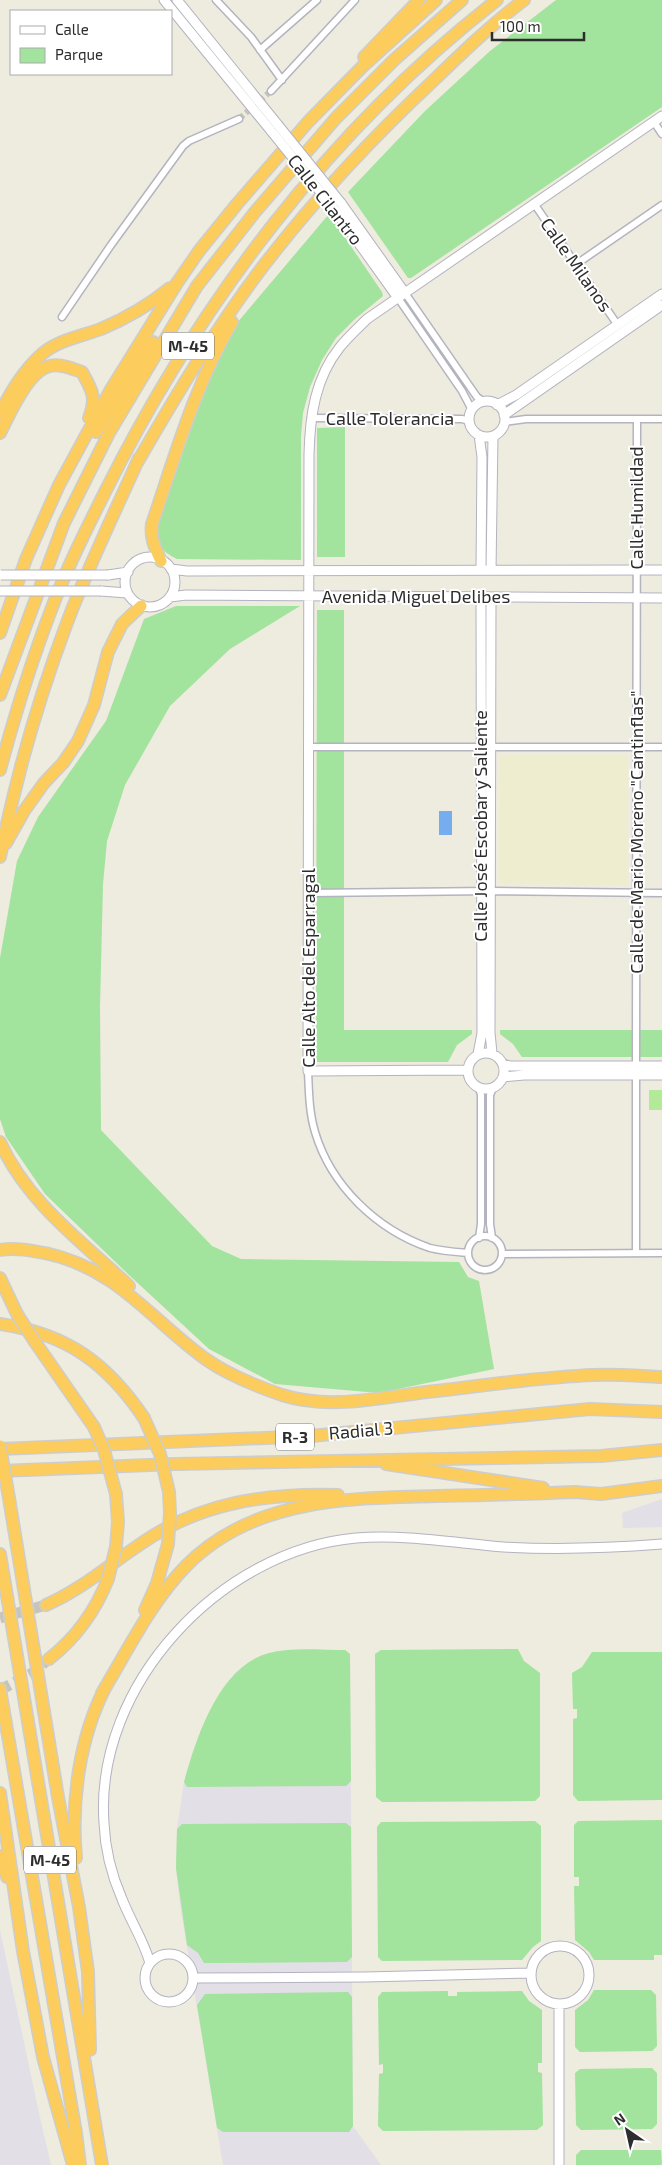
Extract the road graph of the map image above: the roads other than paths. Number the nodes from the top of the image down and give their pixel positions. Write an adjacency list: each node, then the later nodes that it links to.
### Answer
1 (164, 0): 20 (street, Calle Cilantro)
2 (177, 0): 20 (street, Calle Cilantro)
3 (216, 0): 13 (street)
4 (317, 0): 13 (street)
5 (355, 0): 14 (street)
6 (419, 0): 16 (highway)
7 (436, 0): 16 (highway)
8 (462, 0): 27 (highway, M-45)
9 (497, 0): 33 (highway, M-45)
10 (524, 0): 12 (highway)
11 (534, 0): 12 (highway)
12 (472, 44): 25 (highway)
13 (260, 50): 14 (street)
14 (282, 80): 15 (street)
15 (271, 91)
16 (332, 98): 26 (highway)
17 (662, 116): 19 (street, Calle Alto del Esparragal)
18 (240, 119): 31 (street)
19 (654, 122): 21 (street); 22 (street, Calle Alto del Esparragal)
20 (275, 129): 29 (street, Calle Cilantro, bridge)
21 (662, 134)
22 (535, 205): 24 (street, Calle Milanos); 29 (street, Calle Alto del Esparragal)
23 (662, 205): 24 (street)
24 (575, 264): 32 (street, Calle Milanos)
25 (262, 268): 46 (highway); 48 (highway)
26 (178, 283): 37 (highway); 47 (highway)
27 (197, 286): 66 (highway); 68 (highway, M-45)
28 (662, 294): 32 (street)
29 (401, 295): 34 (street, Calle Cilantro); 36 (street, Calle Cilantro); 38 (street, Calle Alto del Esparragal)
30 (662, 305): 39 (street)
31 (62, 318)
32 (617, 324): 35 (street)
33 (181, 357): 46 (highway); 73 (highway, M-45)
34 (484, 402): 35 (street); 36 (street)
35 (497, 405): 39 (street)
36 (472, 410): 42 (street)
37 (0, 413)
38 (311, 418): 42 (street, Calle Tolerancia); 50 (street, Calle Alto del Esparragal)
39 (504, 418): 40 (street); 45 (street)
40 (637, 419): 41 (street); 53 (street, Calle Humildad)
41 (662, 419)
42 (469, 421): 44 (street)
43 (0, 433): 47 (highway)
44 (480, 435): 45 (street); 51 (street)
45 (493, 436): 52 (street)
46 (137, 463): 74 (highway)
47 (59, 485): 66 (highway)
48 (161, 561): 49 (street); 55 (street)
49 (170, 569): 50 (street, Avenida Miguel Delibes); 60 (street)
50 (309, 570): 51 (street, Avenida Miguel Delibes); 59 (street, Calle Alto del Esparragal)
51 (481, 570): 52 (street, Avenida Miguel Delibes)
52 (491, 570): 53 (street, Avenida Miguel Delibes)
53 (636, 570): 54 (street, Avenida Miguel Delibes); 63 (street, Calle Humildad)
54 (662, 570)
55 (128, 572): 56 (street, bridge); 58 (street)
56 (0, 575)
57 (0, 590): 58 (street, bridge)
58 (127, 593): 65 (street)
59 (309, 596): 60 (street, Avenida Miguel Delibes); 61 (street, Avenida Miguel Delibes); 71 (street, Calle Alto del Esparragal)
60 (170, 597): 65 (street)
61 (481, 597): 62 (street, Avenida Miguel Delibes); 69 (street, Calle José Escobar y Saliente)
62 (491, 597): 63 (street, Avenida Miguel Delibes); 69 (street, Calle José Escobar y Saliente)
63 (636, 598): 64 (street, Avenida Miguel Delibes); 70 (street, Calle de Mario Moreno "Cantinflas")
64 (662, 598)
65 (141, 606): 74 (highway)
66 (6, 615): 67 (highway)
67 (0, 633)
68 (0, 695)
69 (486, 746): 70 (street); 71 (street); 75 (street, Calle José Escobar y Saliente); 76 (street, Calle José Escobar y Saliente)
70 (637, 746): 72 (street); 78 (street, Calle de Mario Moreno "Cantinflas")
71 (310, 747): 77 (street, Calle Alto del Esparragal)
72 (662, 747)
73 (0, 770)
74 (0, 855)
75 (481, 891): 76 (street); 77 (street); 81 (street, Calle José Escobar y Saliente)
76 (492, 891): 78 (street); 80 (street, Calle José Escobar y Saliente)
77 (309, 893): 85 (street, Calle Alto del Esparragal)
78 (637, 893): 79 (street); 86 (street, Calle de Mario Moreno "Cantinflas")
79 (662, 893)
80 (492, 1053): 81 (street); 82 (street)
81 (478, 1054): 84 (street)
82 (503, 1064): 86 (street); 88 (street)
83 (662, 1066): 86 (street)
84 (468, 1070): 85 (street); 89 (street)
85 (308, 1071): 95 (street, Calle Alto del Esparragal)
86 (636, 1071): 87 (street); 88 (street); 96 (street, Calle de Mario Moreno "Cantinflas")
87 (662, 1075)
88 (503, 1077): 90 (street)
89 (479, 1088): 90 (street); 92 (street)
90 (493, 1088): 93 (street)
91 (0, 1142): 101 (highway)
92 (479, 1238): 93 (street); 95 (street)
93 (492, 1238): 98 (street)
94 (0, 1250): 101 (highway)
95 (468, 1253): 98 (street)
96 (636, 1253): 97 (street); 98 (street)
97 (662, 1253)
98 (502, 1254)
99 (0, 1278): 114 (highway, bridge)
100 (0, 1324): 116 (highway, bridge)
101 (190, 1347): 102 (highway)
102 (662, 1377)
103 (662, 1412): 104 (highway, Radial 3 / R-3)
104 (0, 1448): 121 (highway, bridge)
105 (662, 1450): 106 (highway, Radial 3 / R-3)
106 (352, 1459): 107 (highway, Radial 3 / R-3); 109 (highway)
107 (0, 1471)
108 (662, 1486): 109 (highway)
109 (575, 1492): 110 (highway)
110 (394, 1497): 113 (highway); 116 (highway)
111 (662, 1544): 122 (street)
112 (0, 1554): 129 (highway, M-45)
113 (46, 1605)
114 (50, 1659)
115 (0, 1689): 131 (highway, M-45)
116 (102, 1693): 121 (highway)
117 (0, 1793): 123 (highway)
118 (0, 1846): 120 (highway)
119 (0, 1856): 120 (highway)
120 (7, 1877): 123 (highway)
121 (79, 1907): 129 (highway)
122 (144, 1941): 124 (street); 125 (street)
123 (23, 1951): 130 (highway)
124 (160, 1956): 125 (street); 127 (street)
125 (150, 1963): 127 (street)
126 (530, 1973): 127 (street); 128 (street); 128 (street)
127 (194, 1978)
128 (559, 2004): 133 (street)
129 (88, 2075): 132 (highway, M-45)
130 (73, 2165)
131 (80, 2165)
132 (102, 2165)
133 (558, 2165)

